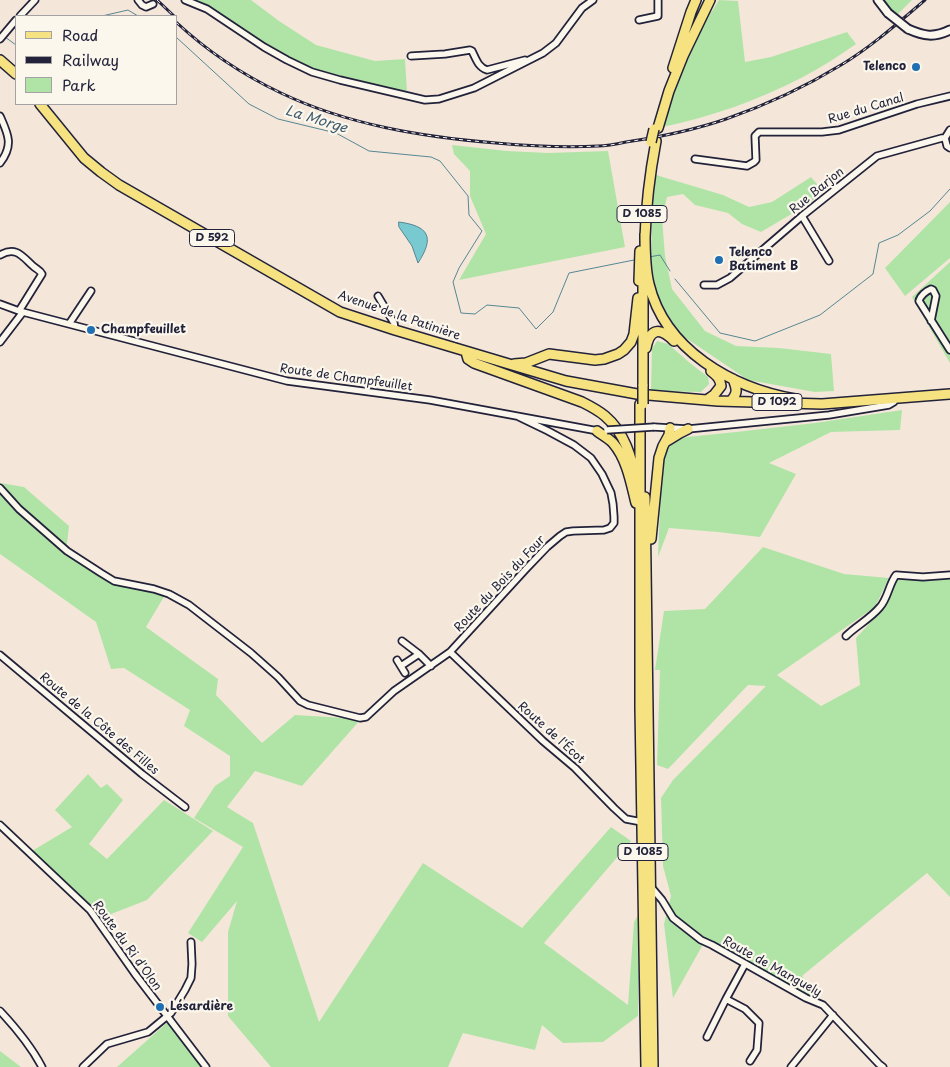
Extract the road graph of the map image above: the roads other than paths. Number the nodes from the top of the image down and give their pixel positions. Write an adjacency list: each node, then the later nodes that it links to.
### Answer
1 (35, 0): 11 (street)
2 (138, 0): 10 (street)
3 (185, 0): 18 (street)
4 (593, 0): 18 (street)
5 (658, 0): 12 (street)
6 (696, 0): 20 (main road)
7 (706, 0): 20 (main road, D 1085)
8 (710, 0): 24 (main road, D 1085)
9 (878, 0): 14 (street, bridge)
10 (154, 4)
11 (21, 15)
12 (639, 20)
13 (15, 21): 15 (street)
14 (950, 30)
15 (2, 37)
16 (412, 56): 18 (street)
17 (0, 60): 19 (main road)
18 (530, 60)
19 (4, 68)
20 (666, 90): 24 (main road, D 1085)
21 (950, 96): 29 (street, Rue du Canal)
22 (41, 105): 43 (main road, Avenue de la Patinière / D 592)
23 (0, 116): 30 (street)
24 (656, 128): 27 (main road, D 1085, bridge)
25 (950, 130): 26 (street)
26 (945, 138): 28 (street); 31 (street, Rue Barjon)
27 (653, 142): 32 (main road, D 1085); 36 (main road, D 1085)
28 (950, 148)
29 (695, 159)
30 (0, 163)
31 (802, 216): 34 (street); 35 (street, Rue Barjon)
32 (645, 234): 50 (main road); 51 (main road, D 1085)
33 (0, 255): 40 (street)
34 (829, 261)
35 (704, 285)
36 (639, 288): 47 (main road); 51 (main road, D 1085)
37 (91, 291): 42 (street)
38 (378, 296): 43 (street)
39 (0, 304): 40 (street, Route de Champfeuillet)
40 (21, 312): 42 (street, Route de Champfeuillet); 44 (street)
41 (931, 322): 41 (street); 45 (street)
42 (69, 324): 58 (street, Route de Champfeuillet)
43 (395, 330): 46 (main road, Avenue de la Patinière / D 592)
44 (0, 342)
45 (950, 350)
46 (466, 352): 48 (main road, Avenue de la Patinière / D 592); 64 (main road)
47 (543, 356): 48 (main road); 49 (main road)
48 (506, 364): 49 (main road, Avenue de la Patinière / D 592)
49 (542, 375): 51 (main road, D 592)
50 (733, 379): 55 (main road); 57 (main road)
51 (640, 389): 54 (main road, D 1092); 54 (main road); 56 (main road, D 1085, bridge)
52 (950, 394): 53 (main road, D 1092)
53 (894, 399): 57 (main road, D 1092); 60 (street, Route de Champfeuillet)
54 (707, 400): 55 (main road, D 1092)
55 (731, 401): 57 (main road, D 1092)
56 (641, 404): 65 (main road, D 1085); 67 (main road, D 1085)
57 (822, 404)
58 (519, 417): 61 (street, Route de Champfeuillet); 70 (street, Route du Bois du Four)
59 (670, 428): 60 (street, Route de Champfeuillet); 61 (street, Route de Champfeuillet, bridge); 62 (main road)
60 (688, 429): 62 (main road)
61 (597, 431): 64 (main road)
62 (665, 443): 67 (main road)
63 (0, 488): 73 (street, Route du Bois du Four)
64 (637, 506): 65 (main road)
65 (639, 525): 76 (main road, D 1085)
66 (950, 575): 68 (street)
67 (647, 594): 78 (main road, D 1085)
68 (846, 636)
69 (402, 641): 71 (street)
70 (450, 652): 73 (street, Route du Bois du Four); 76 (street, Route de l'Écot)
71 (419, 654): 73 (street); 74 (street)
72 (0, 655): 75 (street, Route de la Côte des Filles)
73 (431, 666)
74 (405, 673)
75 (185, 807)
76 (642, 822): 90 (main road, D 1085)
77 (0, 825): 84 (street, Route du Ri d'Olon)
78 (651, 887): 80 (street, Route de Manguely); 91 (main road, D 1085)
79 (191, 942): 84 (street)
80 (745, 964): 81 (street); 83 (street, Route de Manguely)
81 (726, 999): 85 (street); 86 (street)
82 (0, 1012): 87 (street)
83 (833, 1015): 92 (street); 93 (street, Route de Manguely)
84 (167, 1016): 88 (street); 89 (street, Route du Ri d'Olon)
85 (707, 1037)
86 (750, 1061)
87 (42, 1067)
88 (83, 1067)
89 (206, 1067)
90 (646, 1067)
91 (653, 1067)
92 (791, 1067)
93 (883, 1067)

